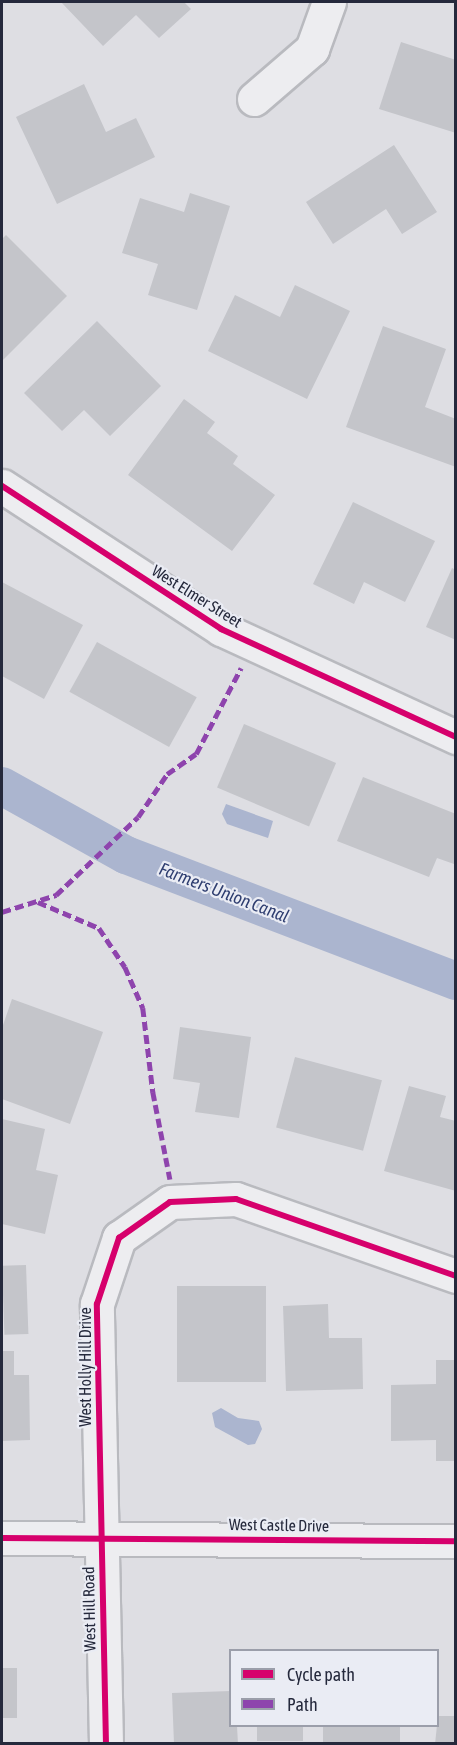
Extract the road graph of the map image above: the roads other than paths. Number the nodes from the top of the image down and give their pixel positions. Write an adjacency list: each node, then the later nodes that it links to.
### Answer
1 (329, 2): 2 (street)
2 (254, 99)
3 (2, 486): 4 (street, West Elmer Street)
4 (456, 737)
5 (456, 1276): 6 (street, West Holly Hill Drive)
6 (101, 1537): 7 (street); 8 (street, West Castle Drive); 9 (street, West Hill Road)
7 (2, 1538)
8 (456, 1541)
9 (106, 1743)

